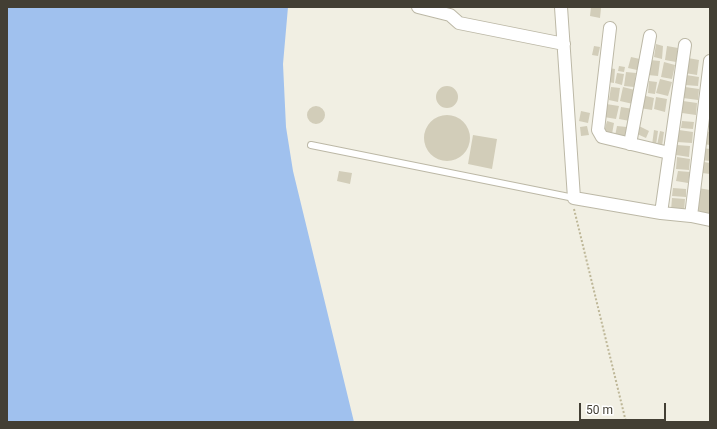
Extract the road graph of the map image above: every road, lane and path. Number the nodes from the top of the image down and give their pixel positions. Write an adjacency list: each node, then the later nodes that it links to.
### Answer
1 (418, 7): 5 (street)
2 (561, 7): 5 (street)
3 (610, 28): 8 (street)
4 (650, 36): 8 (street)
5 (564, 44): 11 (street)
6 (685, 45): 10 (street)
7 (710, 61): 13 (street)
8 (630, 144): 10 (street)
9 (311, 145): 11 (lane)
10 (669, 153): 12 (street)
11 (574, 198): 12 (street); 15 (path)
12 (661, 213): 13 (street)
13 (691, 216): 14 (street)
14 (710, 220)
15 (626, 422)

